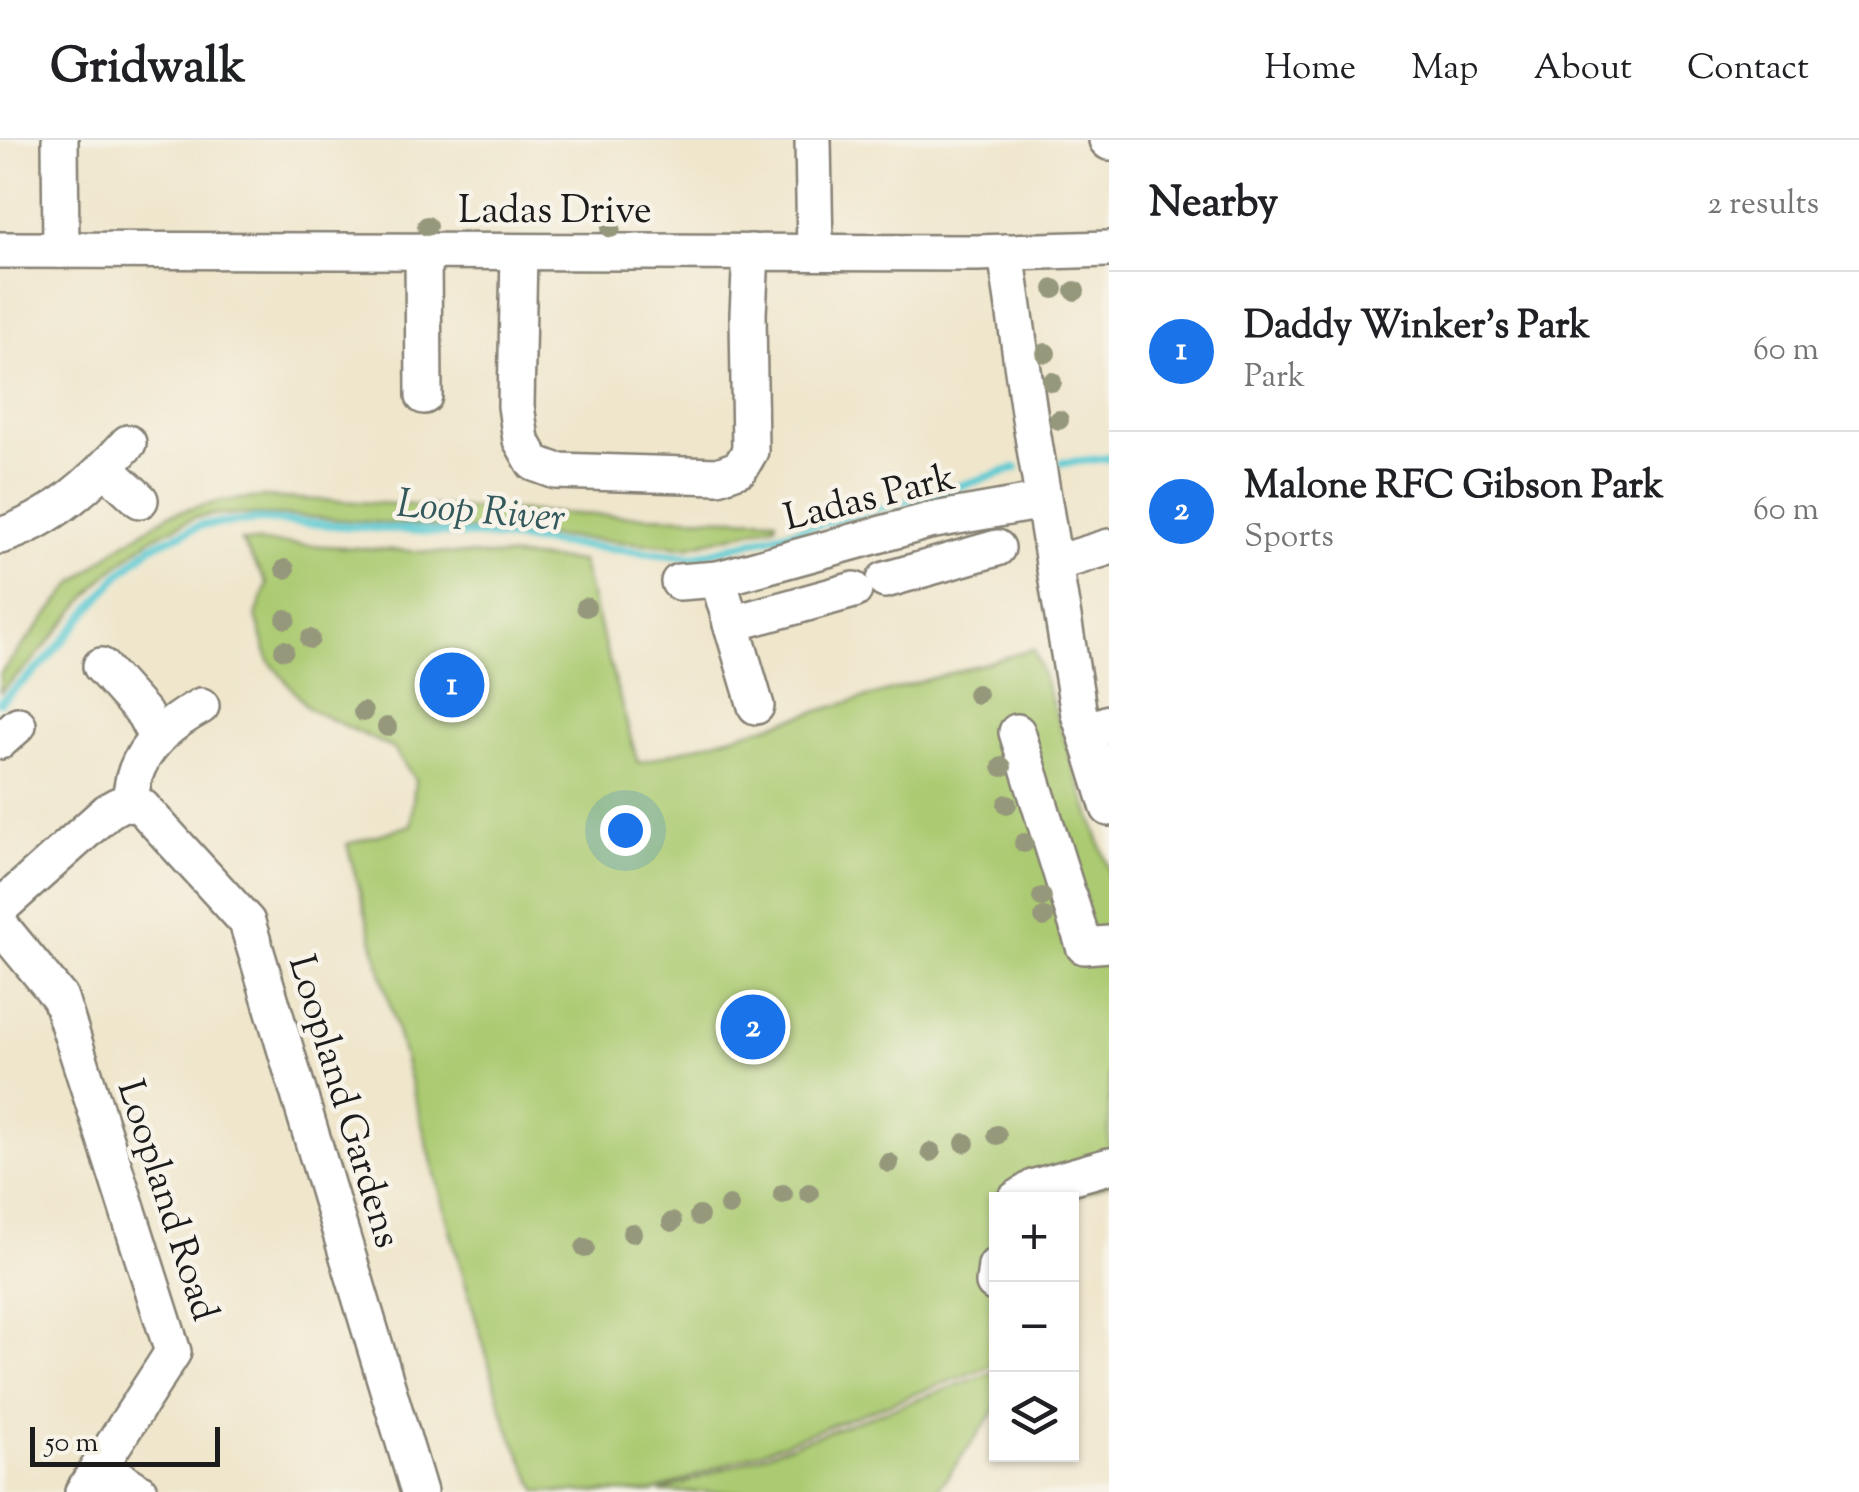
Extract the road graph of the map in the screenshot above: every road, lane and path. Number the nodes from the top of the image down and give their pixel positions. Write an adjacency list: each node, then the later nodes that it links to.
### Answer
1 (60, 140): 5 (street)
2 (813, 140): 9 (street)
3 (1109, 249): 10 (street, Ladas Drive)
4 (0, 250): 5 (street, Ladas Drive)
5 (61, 250): 6 (street, Ladas Drive)
6 (423, 250): 7 (street, Ladas Drive); 11 (street)
7 (519, 252): 8 (street, Ladas Drive); 8 (street)
8 (752, 252): 9 (street, Ladas Drive)
9 (815, 252): 10 (street, Ladas Drive)
10 (1006, 252): 13 (street)
11 (424, 396)
12 (140, 500): 15 (street)
13 (1043, 501): 14 (street, Ladas Park); 19 (street)
14 (930, 520): 18 (street); 20 (street, Ladas Park)
15 (0, 536)
16 (1109, 547): 19 (street)
17 (998, 548): 18 (street)
18 (943, 564): 22 (street)
19 (1054, 564): 27 (street)
20 (718, 579): 21 (street, Ladas Park); 22 (street)
21 (679, 582)
22 (730, 624): 25 (street)
23 (101, 666): 28 (street)
24 (201, 706): 28 (street)
25 (756, 706)
26 (1016, 732): 32 (street)
27 (1095, 736): 30 (street)
28 (156, 737): 29 (street)
29 (119, 807): 31 (street); 37 (street, Loopland Gardens)
30 (1109, 808)
31 (1, 923): 35 (street, Loopland Road)
32 (1109, 944)
33 (1109, 1166): 34 (street)
34 (1026, 1192)
35 (91, 1479): 36 (street)
36 (140, 1492)
37 (419, 1492)

